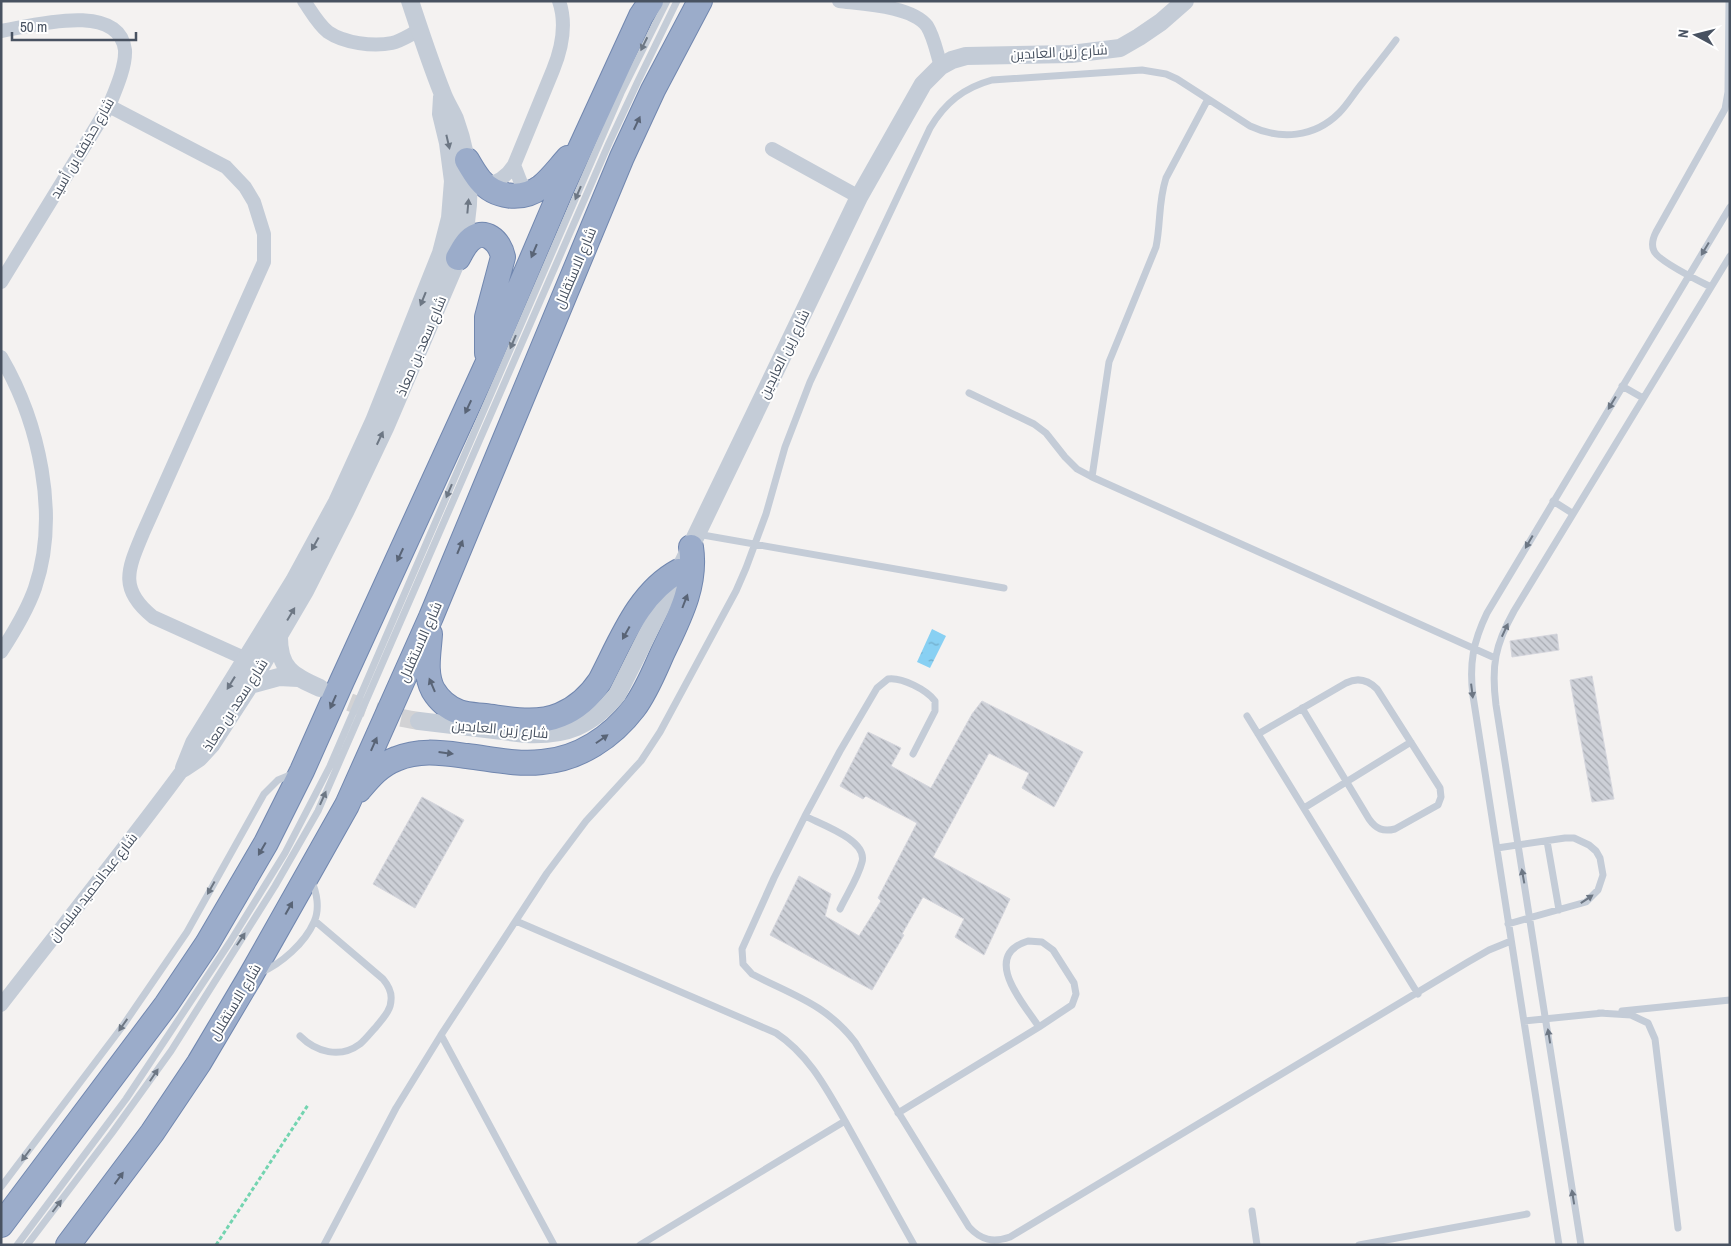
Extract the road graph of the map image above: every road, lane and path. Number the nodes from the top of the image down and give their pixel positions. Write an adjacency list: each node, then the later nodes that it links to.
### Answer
1 (304, 1): 11 (street)
2 (410, 1): 11 (street, شارع سعد بن معاذ)
3 (559, 1): 21 (street)
4 (650, 1): 18 (highway)
5 (667, 1): 94 (lane, one-way to 94)
6 (678, 1): 95 (lane, one-way to 6)
7 (700, 1): 44 (highway, شارع الاستقلال, one-way to 7)
8 (839, 1): 14 (street)
9 (1185, 1): 14 (street, شارع زين العابدين)
10 (1728, 1): 28 (lane)
11 (420, 30): 15 (street, شارع سعد بن معاذ)
12 (1, 31): 17 (street, شارع حذيفة بن أسيد)
13 (1396, 40): 16 (lane)
14 (941, 66): 24 (street, شارع زين العابدين)
15 (442, 94): 20 (street, شارع سعد بن معاذ); 36 (street, شارع سعد بن معاذ, one-way to 36)
16 (1208, 99): 37 (lane); 41 (lane)
17 (109, 106): 29 (street, شارع حذيفة بن أسيد); 49 (street)
18 (582, 142): 23 (highway); 32 (highway, one-way to 32)
19 (772, 148): 24 (street)
20 (467, 160): 22 (highway); 27 (street, شارع سعد بن معاذ, one-way to 20)
21 (514, 165): 22 (street); 23 (street)
22 (484, 185): 23 (highway)
23 (530, 193)
24 (859, 198): 40 (street, شارع زين العابدين)
25 (1730, 207): 28 (lane, one-way to 28)
26 (1730, 256): 30 (lane)
27 (458, 258): 32 (highway); 36 (street, شارع سعد بن معاذ, one-way to 27)
28 (1689, 275): 30 (lane); 33 (lane)
29 (1, 282)
30 (1711, 287): 35 (lane)
31 (1, 357): 47 (street)
32 (488, 362): 60 (highway, one-way to 60)
33 (1622, 386): 35 (lane); 38 (lane, one-way to 38)
34 (969, 393): 37 (lane)
35 (1643, 398): 39 (lane)
36 (362, 464): 45 (street, شارع سعد بن معاذ, one-way to 36); 49 (street, شارع سعد بن معاذ, one-way to 49)
37 (1092, 477): 46 (lane)
38 (1553, 501): 39 (lane); 46 (lane, one-way to 46)
39 (1572, 513): 48 (lane, one-way to 39)
40 (694, 540): 41 (lane); 42 (street, شارع زين العابدين); 62 (highway, one-way to 40)
41 (756, 544): 43 (lane); 73 (lane)
42 (680, 571): 44 (highway, one-way to 44); 55 (street, شارع زين العابدين)
43 (1004, 588)
44 (431, 617): 62 (highway, شارع الاستقلال, one-way to 44)
45 (279, 634): 50 (street); 51 (street, شارع سعد بن معاذ)
46 (1473, 647): 48 (lane); 67 (lane, one-way to 67)
47 (1, 652)
48 (1495, 658): 66 (lane)
49 (246, 659): 59 (street, شارع سعد بن معاذ, one-way to 59)
50 (298, 678): 51 (street); 52 (street)
51 (250, 685): 59 (street, شارع سعد بن معاذ)
52 (320, 688)
53 (1302, 708): 56 (lane); 57 (lane); 61 (lane)
54 (1247, 716): 56 (lane)
55 (419, 721)
56 (1258, 734): 63 (lane)
57 (1411, 742): 61 (lane); 61 (lane)
58 (913, 754): 64 (lane)
59 (184, 768): 79 (street, شارع عبدالحميد سليمان)
60 (302, 771): 89 (lane, one-way to 89); 92 (highway, one-way to 92)
61 (1347, 782): 63 (lane)
62 (347, 805): 68 (highway, شارع الاستقلال)
63 (1304, 808): 77 (lane)
64 (805, 816): 69 (lane); 87 (lane)
65 (1547, 841): 66 (lane); 70 (lane); 70 (lane, one-way to 65)
66 (1518, 845): 67 (lane); 71 (lane, one-way to 66)
67 (1497, 848): 74 (lane)
68 (308, 874): 72 (lane); 76 (highway, شارع الاستقلال, one-way to 68)
69 (840, 909)
70 (1559, 910): 71 (lane)
71 (1530, 918): 74 (lane); 81 (lane)
72 (315, 921): 76 (lane); 85 (lane)
73 (516, 921): 84 (lane); 88 (lane)
74 (1508, 924): 75 (lane)
75 (1511, 941): 77 (lane); 82 (lane)
76 (250, 977): 96 (highway, شارع الاستقلال, one-way to 76)
77 (1418, 994): 87 (lane)
78 (1730, 1000): 80 (lane)
79 (1, 1005)
80 (1599, 1013): 81 (lane); 93 (lane)
81 (1546, 1018): 82 (lane); 105 (lane, one-way to 81)
82 (1524, 1021): 104 (lane)
83 (1039, 1026): 83 (lane); 87 (lane)
84 (442, 1035): 98 (lane); 99 (lane)
85 (300, 1036)
86 (308, 1105): 97 (path)
87 (898, 1113)
88 (846, 1121): 100 (lane); 101 (lane)
89 (1, 1187)
90 (1252, 1211): 102 (lane)
91 (1527, 1214): 103 (lane)
92 (1, 1225)
93 (1678, 1228)
94 (17, 1245)
95 (28, 1245)
96 (68, 1245)
97 (216, 1245)
98 (324, 1245)
99 (554, 1245)
100 (640, 1245)
101 (914, 1245)
102 (1256, 1245)
103 (1358, 1245)
104 (1558, 1245)
105 (1581, 1245)

